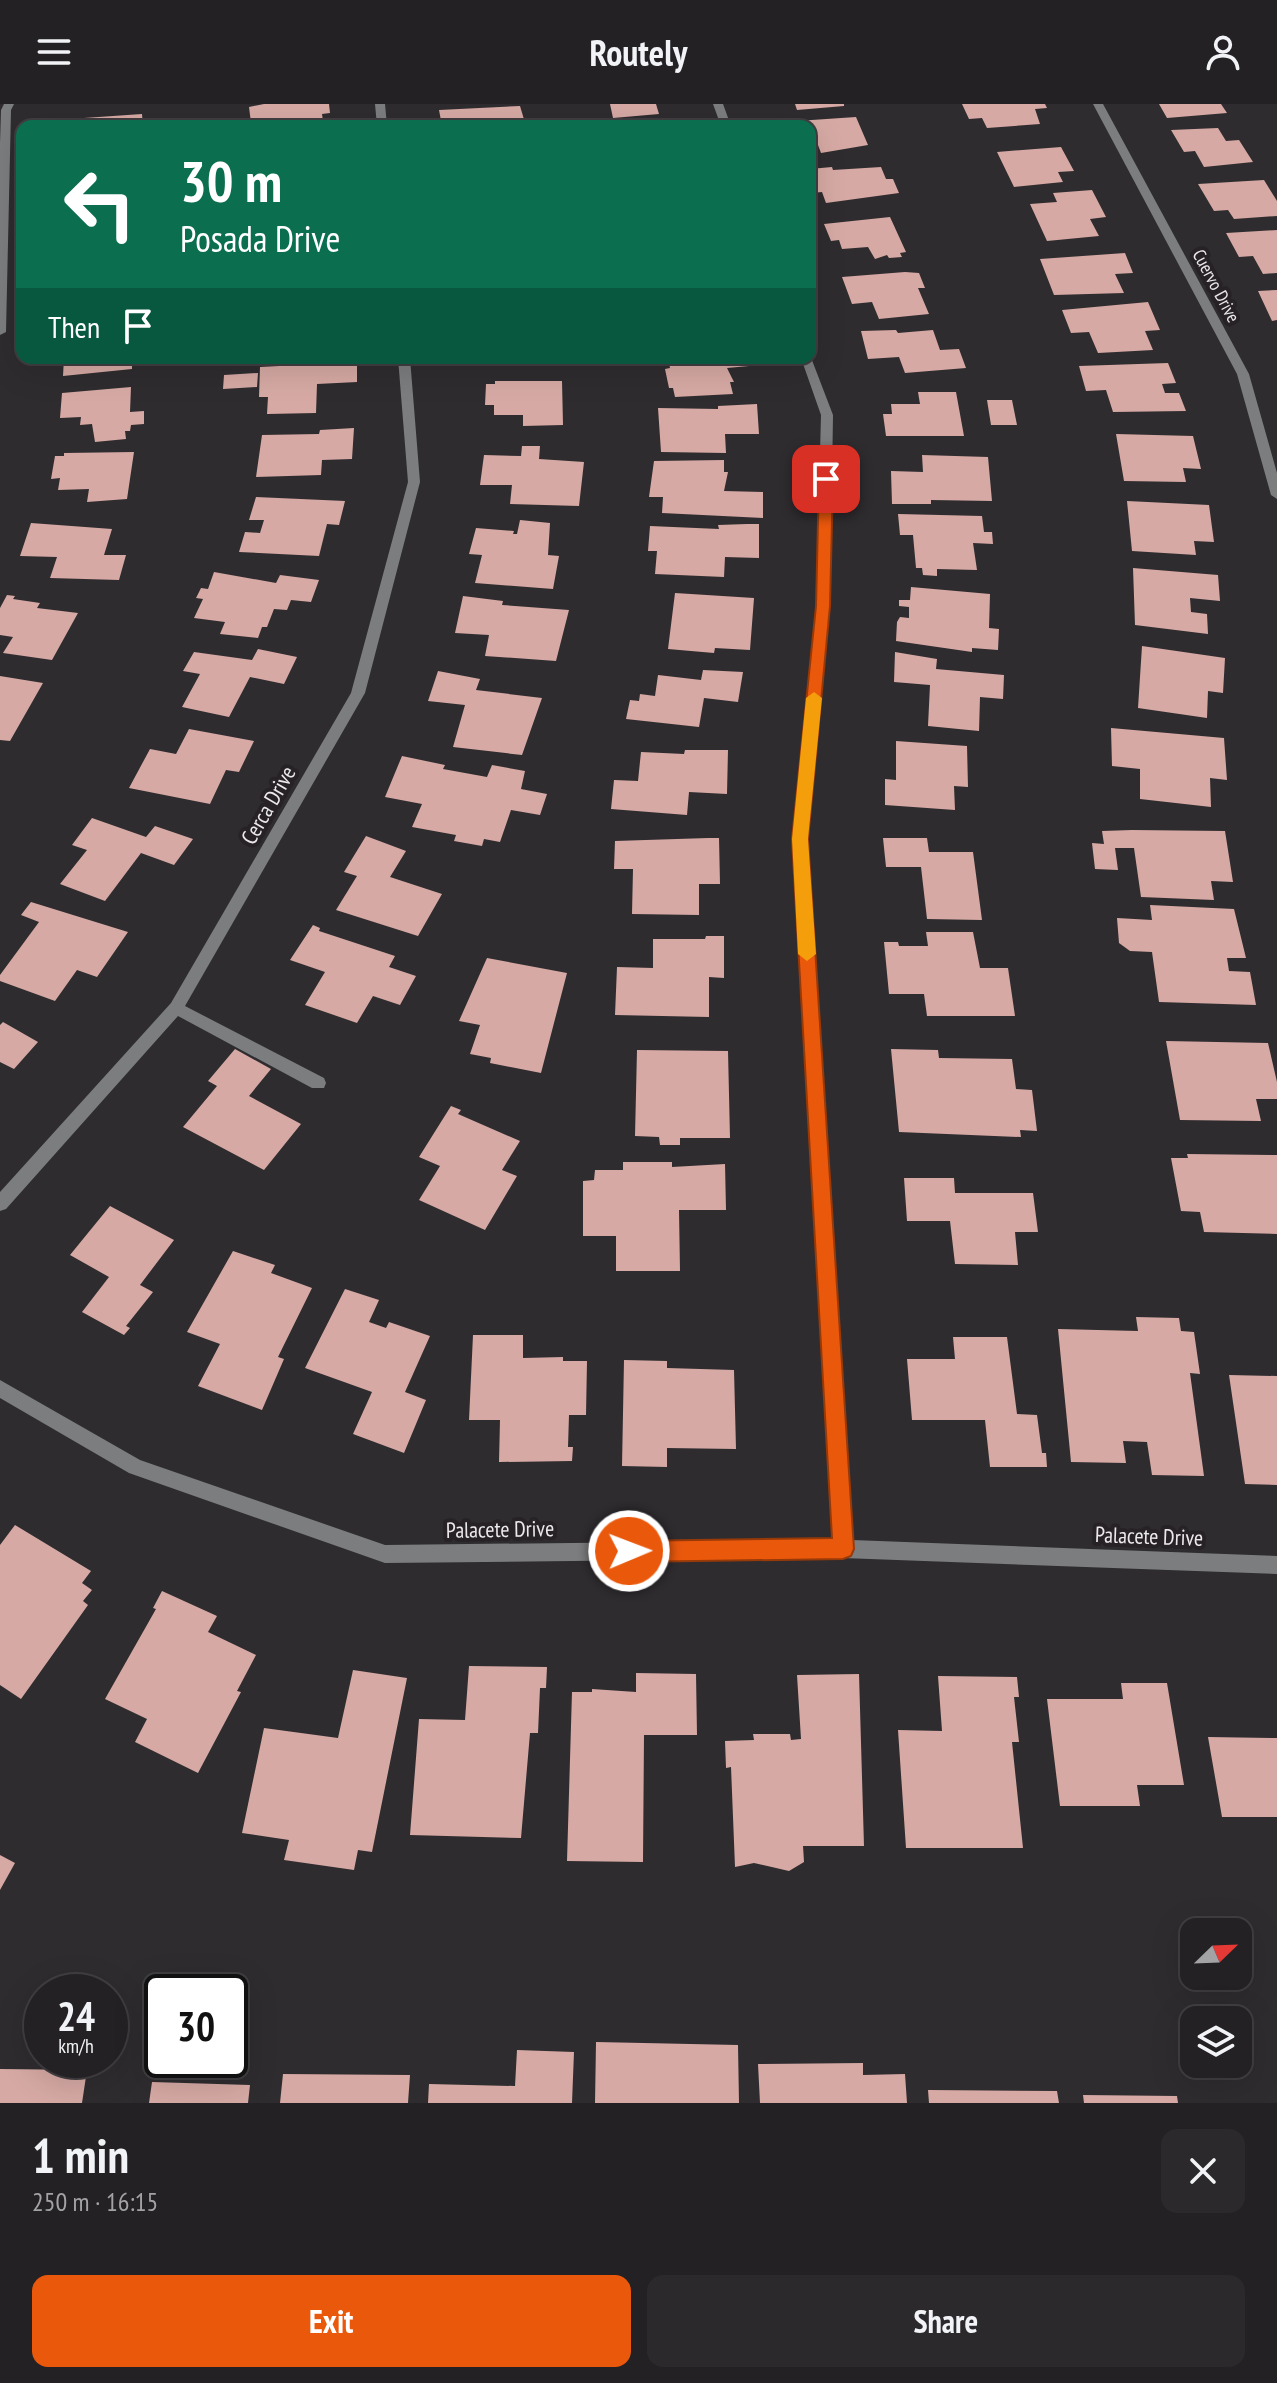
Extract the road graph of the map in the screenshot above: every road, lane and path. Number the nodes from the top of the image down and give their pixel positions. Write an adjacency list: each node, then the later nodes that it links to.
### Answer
1 (1098, 104): 6 (street, Cuervo Drive)
2 (5, 108): 3 (street)
3 (0, 332)
4 (404, 364): 7 (street, Cerca Drive)
5 (809, 364): 11 (street)
6 (1277, 495)
7 (176, 1008): 8 (street); 9 (street, Cerca Drive)
8 (318, 1083)
9 (0, 1204)
10 (0, 1388): 11 (street, Palacete Drive)
11 (843, 1549): 12 (street, Palacete Drive)
12 (1277, 1565)

